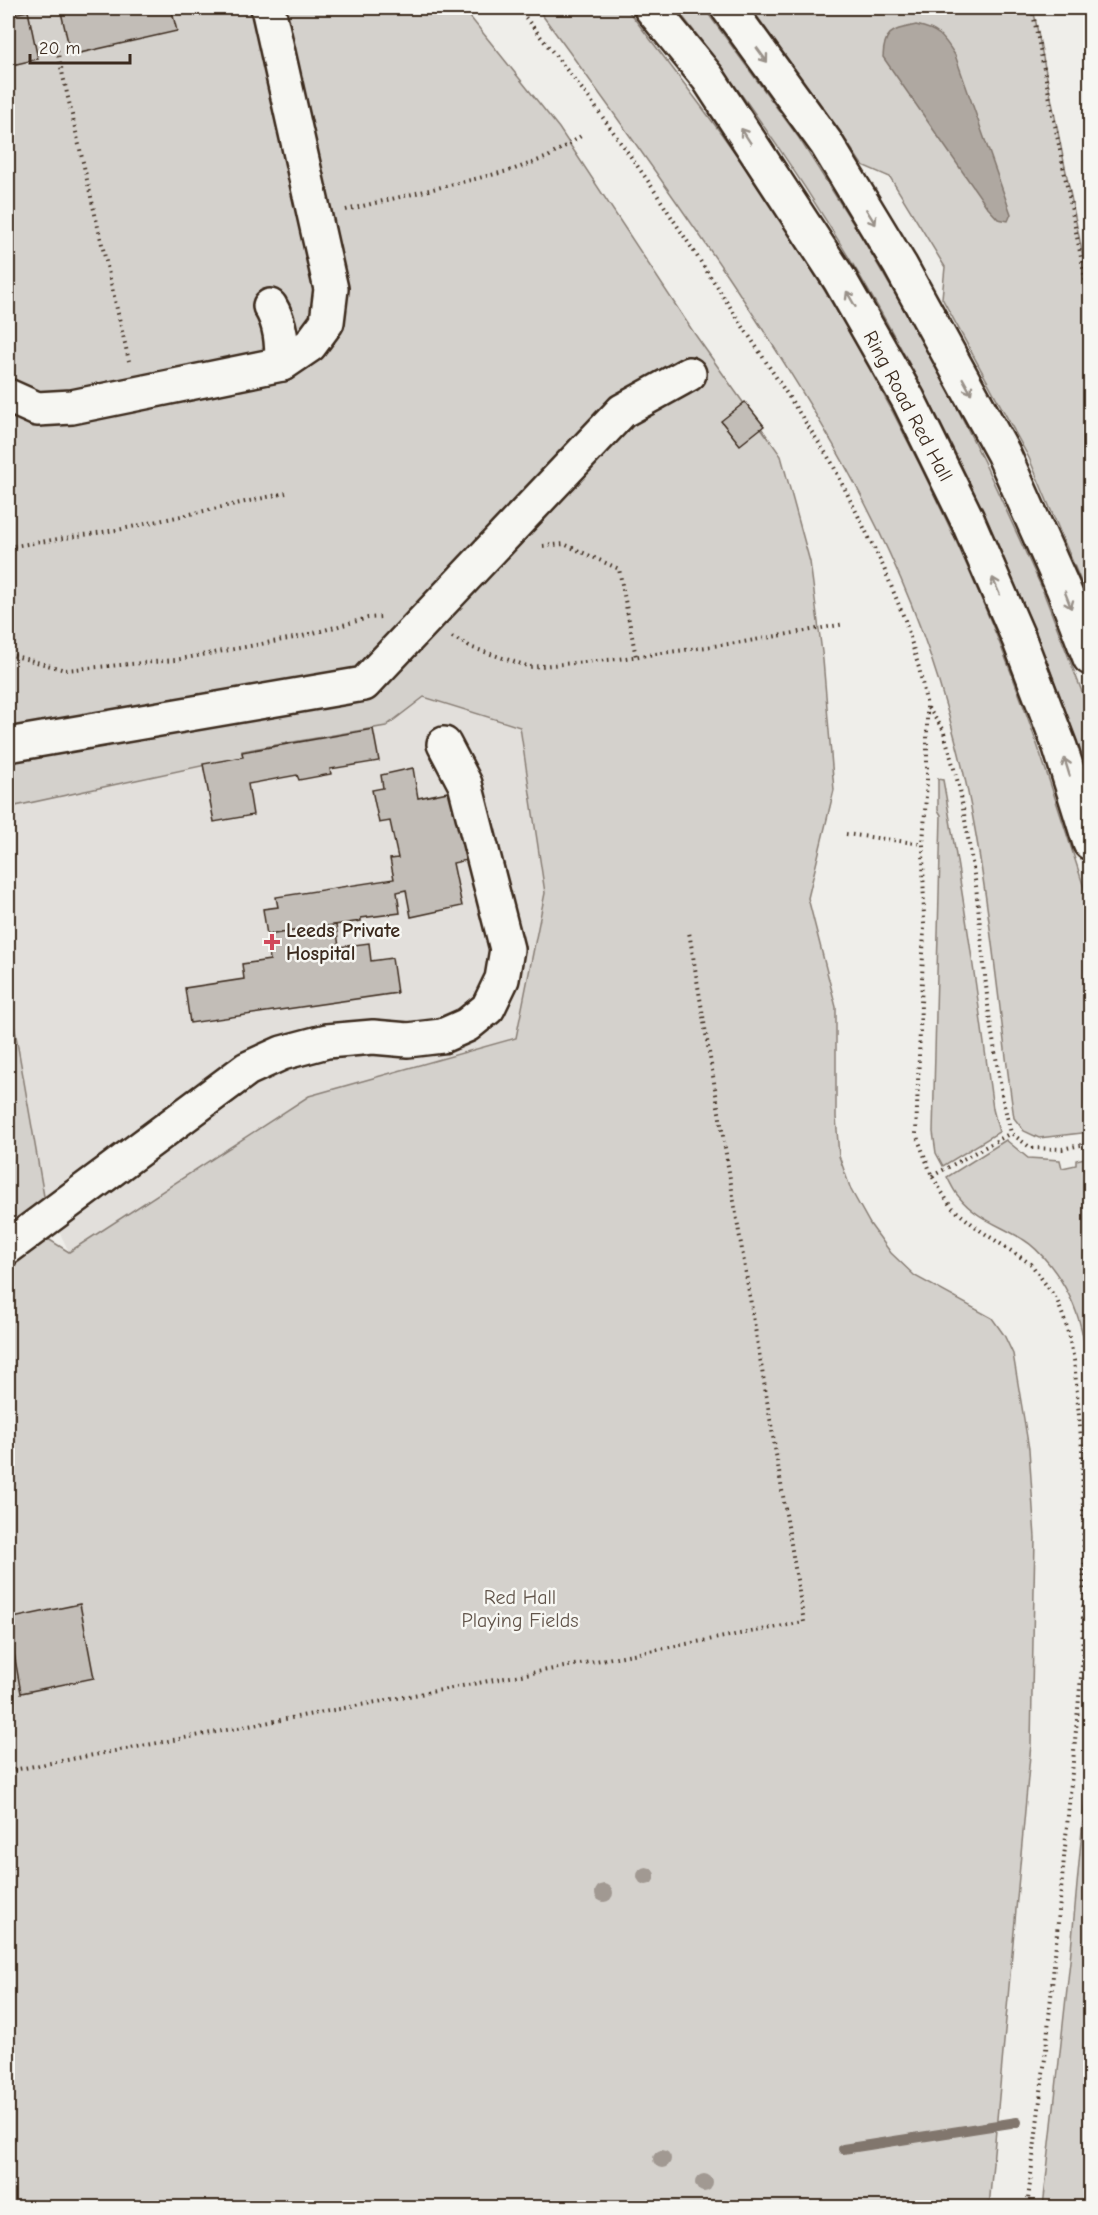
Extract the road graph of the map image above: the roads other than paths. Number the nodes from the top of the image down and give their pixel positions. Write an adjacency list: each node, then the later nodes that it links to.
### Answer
1 (268, 8): 5 (main road)
2 (651, 8): 11 (main road, Ring Road Red Hall, one-way to 2)
3 (728, 8): 8 (main road, one-way to 8)
4 (270, 306): 5 (main road)
5 (282, 364): 7 (main road)
6 (689, 374): 10 (main road)
7 (8, 396)
8 (1090, 658)
9 (444, 744): 12 (main road)
10 (8, 746)
11 (1090, 843)
12 (8, 1247)

